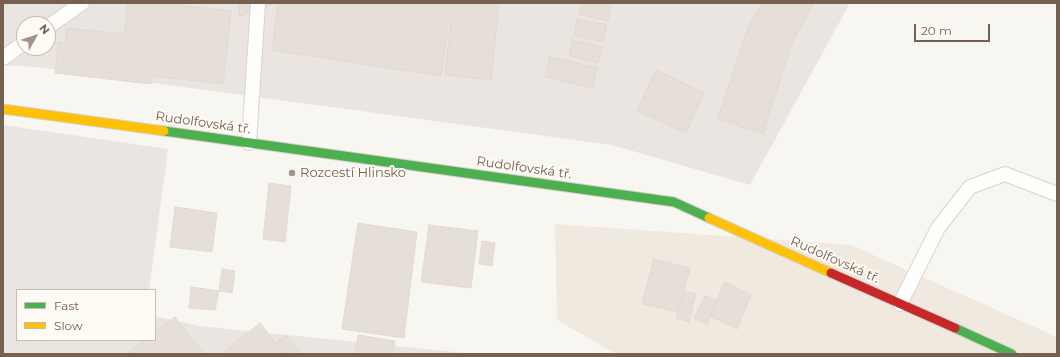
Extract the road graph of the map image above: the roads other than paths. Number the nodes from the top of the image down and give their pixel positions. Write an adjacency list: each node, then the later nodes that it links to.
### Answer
1 (82, 3): 3 (lane)
2 (258, 3): 7 (lane)
3 (56, 21)
4 (16, 49): 5 (lane)
5 (3, 58)
6 (3, 109): 7 (main road, Rudolfovská tř.)
7 (249, 143): 9 (main road, Rudolfovská tř.)
8 (1057, 194): 9 (lane)
9 (900, 304): 10 (main road, Rudolfovská tř.)
10 (1012, 354)

